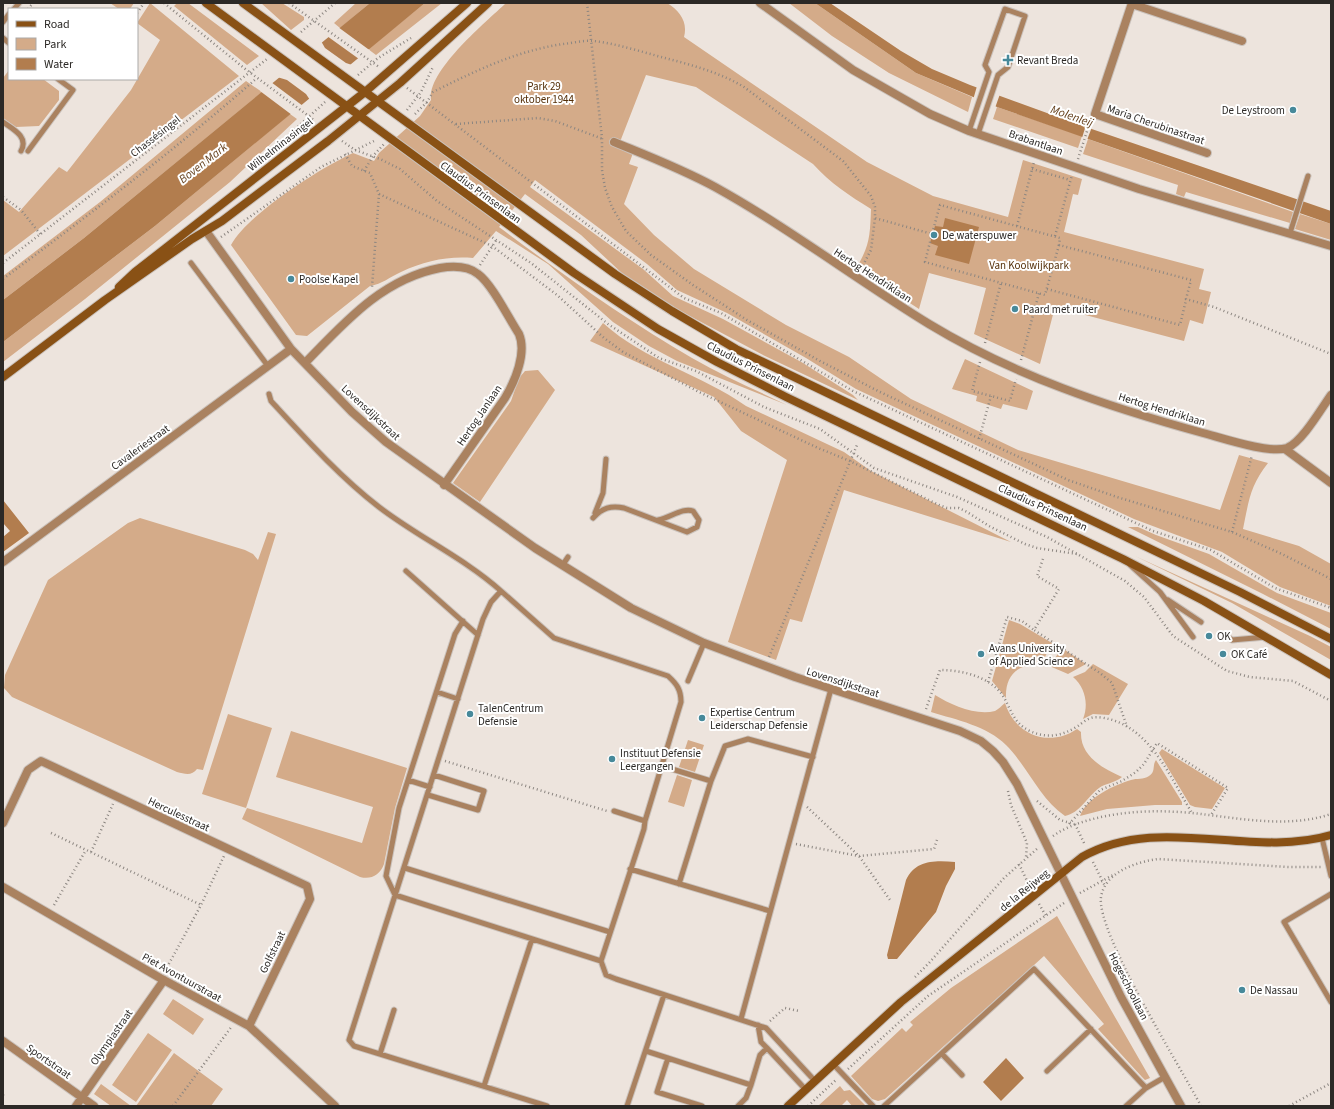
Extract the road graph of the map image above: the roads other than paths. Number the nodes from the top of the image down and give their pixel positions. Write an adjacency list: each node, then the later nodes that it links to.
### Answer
1 (206, 3): 13 (main road, Claudius Prinsenlaan)
2 (243, 3): 11 (main road, Claudius Prinsenlaan)
3 (467, 3): 11 (main road, Wilhelminasingel)
4 (488, 3): 12 (main road, Wilhelminasingel)
5 (760, 3): 16 (street, Brabantlaan)
6 (1132, 4): 7 (street, Maria Cherubinastraat); 21 (street, Maria Cherubinastraat)
7 (1242, 41)
8 (989, 72): 9 (lane); 9 (lane); 16 (lane)
9 (998, 75): 17 (lane)
10 (59, 80): 19 (lane)
11 (365, 92): 12 (main road, Claudius Prinsenlaan); 13 (main road, Wilhelminasingel)
12 (377, 101): 14 (main road, Wilhelminasingel); 52 (main road, Claudius Prinsenlaan)
13 (347, 106): 14 (main road, Claudius Prinsenlaan); 27 (main road, Wilhelminasingel)
14 (360, 115): 23 (main road, Wilhelminasingel); 40 (main road, Claudius Prinsenlaan)
15 (3, 122): 20 (lane)
16 (969, 131): 17 (street, Brabantlaan)
17 (978, 134): 24 (street, Brabantlaan)
18 (614, 142): 34 (street, Hertog Hendriklaan)
19 (28, 150)
20 (20, 151)
21 (1207, 153)
22 (1308, 176): 24 (lane)
23 (206, 231): 27 (main road, Wilhelminasingel); 28 (street, Lovensdijkstraat)
24 (1290, 233): 25 (street, Brabantlaan)
25 (1331, 246)
26 (191, 263): 30 (lane)
27 (105, 300): 31 (main road, Wilhelminasingel)
28 (291, 350): 29 (street, Lovensdijkstraat); 30 (street, Cavaleriestraat)
29 (305, 363): 37 (street, Lovensdijkstraat); 37 (street, Hertog Janlaan)
30 (268, 366): 41 (street, Cavaleriestraat)
31 (3, 377)
32 (269, 394): 44 (lane)
33 (1331, 395): 34 (street)
34 (1284, 449): 36 (street)
35 (606, 459): 38 (lane)
36 (1331, 483)
37 (444, 485): 42 (street, Lovensdijkstraat)
38 (658, 520): 38 (lane)
39 (568, 557): 42 (lane)
40 (1123, 558): 45 (lane); 51 (main road, Claudius Prinsenlaan)
41 (3, 562)
42 (562, 566): 53 (street, Lovensdijkstraat)
43 (406, 571): 46 (lane)
44 (501, 591): 48 (lane); 60 (lane)
45 (1164, 597): 47 (lane); 49 (lane)
46 (463, 621): 48 (lane); 57 (lane)
47 (1201, 622)
48 (478, 635): 58 (lane)
49 (1193, 637)
50 (1228, 637): 51 (lane)
51 (1268, 637): 54 (main road, Claudius Prinsenlaan)
52 (1331, 639)
53 (704, 643): 55 (lane); 56 (street, Lovensdijkstraat)
54 (1331, 675)
55 (688, 680)
56 (831, 689): 59 (lane); 73 (street, Lovensdijkstraat)
57 (437, 692): 58 (lane); 62 (lane)
58 (458, 699): 61 (lane)
59 (812, 757): 63 (lane); 80 (lane)
60 (662, 766): 63 (lane); 67 (lane)
61 (434, 775): 64 (lane); 65 (lane)
62 (408, 780): 64 (lane); 79 (lane)
63 (710, 782): 75 (lane)
64 (430, 787): 65 (lane)
65 (428, 795): 71 (lane)
66 (614, 811): 67 (lane)
67 (644, 821): 72 (lane)
68 (3, 823): 76 (street, Herculesstraat)
69 (1331, 835): 70 (main road, de la Reijweg)
70 (1322, 838): 73 (main road, de la Reijweg); 74 (lane)
71 (405, 868): 79 (lane); 81 (lane)
72 (630, 869): 75 (lane); 81 (lane)
73 (1062, 874): 98 (main road, de la Reijweg); 101 (street, Hogeschoollaan)
74 (1331, 876)
75 (679, 884): 80 (lane)
76 (307, 886): 89 (street, Golfstraat)
77 (3, 887): 84 (street, Piet Avontuurstraat)
78 (1331, 894): 86 (lane)
79 (395, 895): 82 (lane); 95 (lane)
80 (770, 911): 88 (lane)
81 (610, 932): 83 (lane)
82 (532, 939): 83 (lane); 104 (lane)
83 (601, 961): 85 (lane)
84 (162, 979): 89 (street, Piet Avontuurstraat); 107 (street, Olympiastraat)
85 (664, 995): 88 (lane); 94 (lane)
86 (1331, 1002)
87 (394, 1010): 95 (lane)
88 (741, 1019): 90 (lane)
89 (249, 1026): 111 (street, Piet Avontuurstraat)
90 (763, 1027): 93 (lane); 102 (lane)
91 (1091, 1029): 96 (lane); 99 (lane); 105 (lane)
92 (3, 1042): 107 (street, Sportstraat)
93 (767, 1048): 103 (lane); 106 (lane)
94 (646, 1051): 97 (lane); 113 (lane)
95 (380, 1054): 104 (lane)
96 (942, 1054): 100 (lane); 118 (lane)
97 (668, 1058): 103 (lane); 114 (lane)
98 (834, 1065): 102 (main road, de la Reijweg); 117 (lane)
99 (1047, 1071)
100 (962, 1075)
101 (1165, 1077): 105 (lane); 120 (street, Hogeschoollaan)
102 (815, 1081): 106 (main road, de la Reijweg)
103 (750, 1084): 115 (lane)
104 (484, 1086): 108 (lane)
105 (1146, 1088): 119 (lane)
106 (806, 1090): 116 (main road, de la Reijweg)
107 (82, 1098): 109 (street, Olympiastraat); 110 (street, Sportstraat)
108 (529, 1103): 112 (lane)
109 (76, 1106)
110 (94, 1106)
111 (335, 1106)
112 (547, 1106)
113 (627, 1106)
114 (702, 1106)
115 (738, 1106)
116 (788, 1106)
117 (873, 1106)
118 (884, 1106)
119 (1126, 1106)
120 (1181, 1106)

